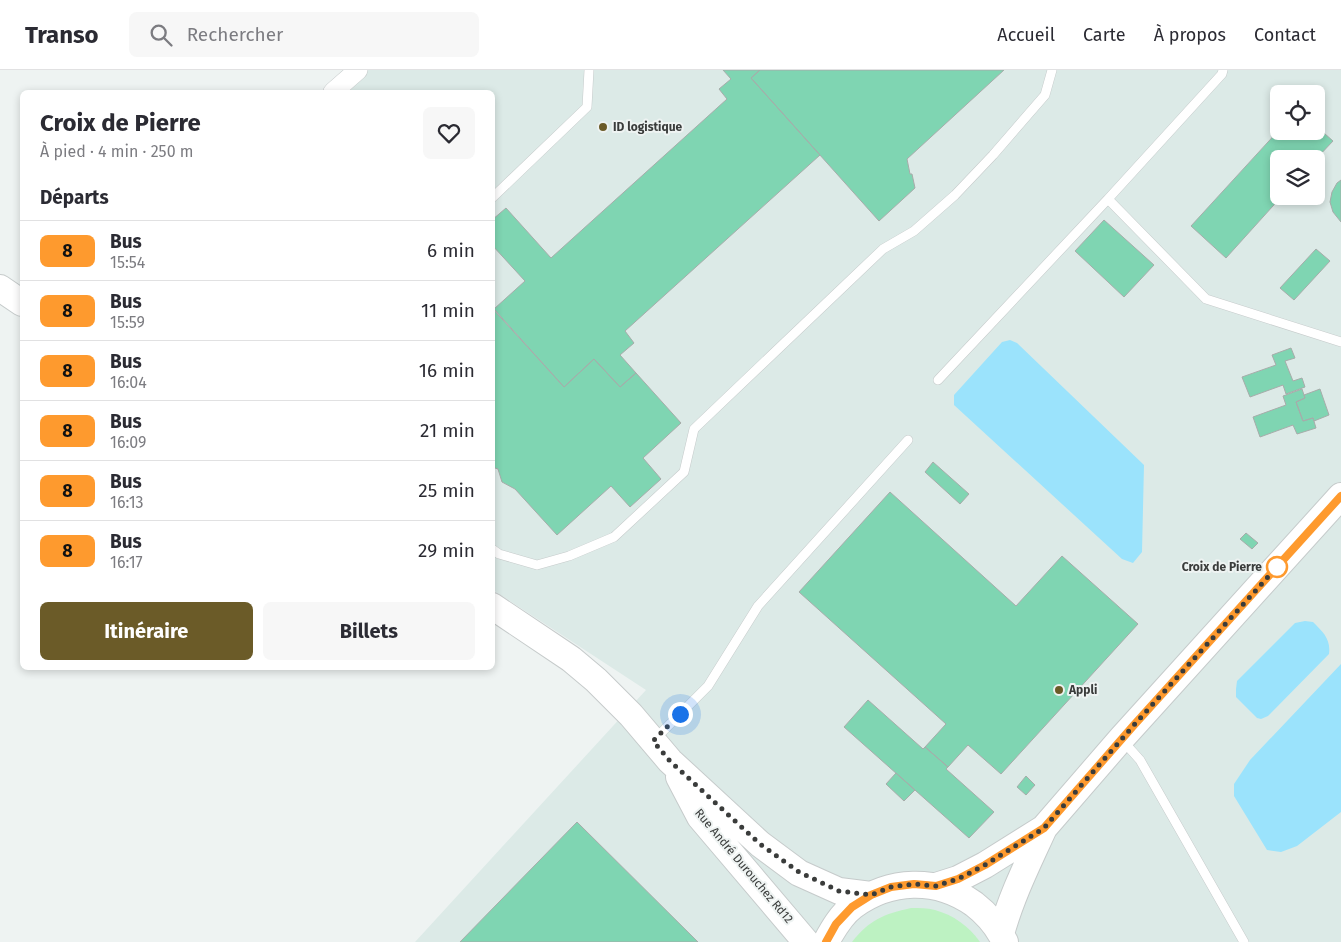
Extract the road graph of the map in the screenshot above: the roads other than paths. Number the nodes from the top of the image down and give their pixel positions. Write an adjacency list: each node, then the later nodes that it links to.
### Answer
1 (358, 70): 5 (street)
2 (589, 70): 6 (lane)
3 (1052, 70): 14 (lane)
4 (1223, 70): 7 (lane)
5 (335, 90)
6 (495, 195)
7 (1108, 199): 10 (lane); 11 (lane)
8 (0, 288): 9 (main road)
9 (20, 302)
10 (1341, 342)
11 (938, 380)
12 (908, 440): 17 (lane)
13 (1341, 496): 16 (main road)
14 (495, 551)
15 (495, 608): 17 (main road, Rue André Durouchez Rd12)
16 (1121, 739): 19 (main road); 25 (lane)
17 (653, 741): 18 (main road, Rue André Durouchez Rd12)
18 (670, 761): 21 (main road, Rue André Durouchez Rd12); 23 (main road, Rue André Durouchez Rd12)
19 (1044, 828): 20 (main road); 22 (main road)
20 (936, 886): 21 (main road); 22 (main road)
21 (871, 895): 24 (main road)
22 (1003, 938)
23 (806, 942)
24 (826, 942)
25 (1244, 942)

